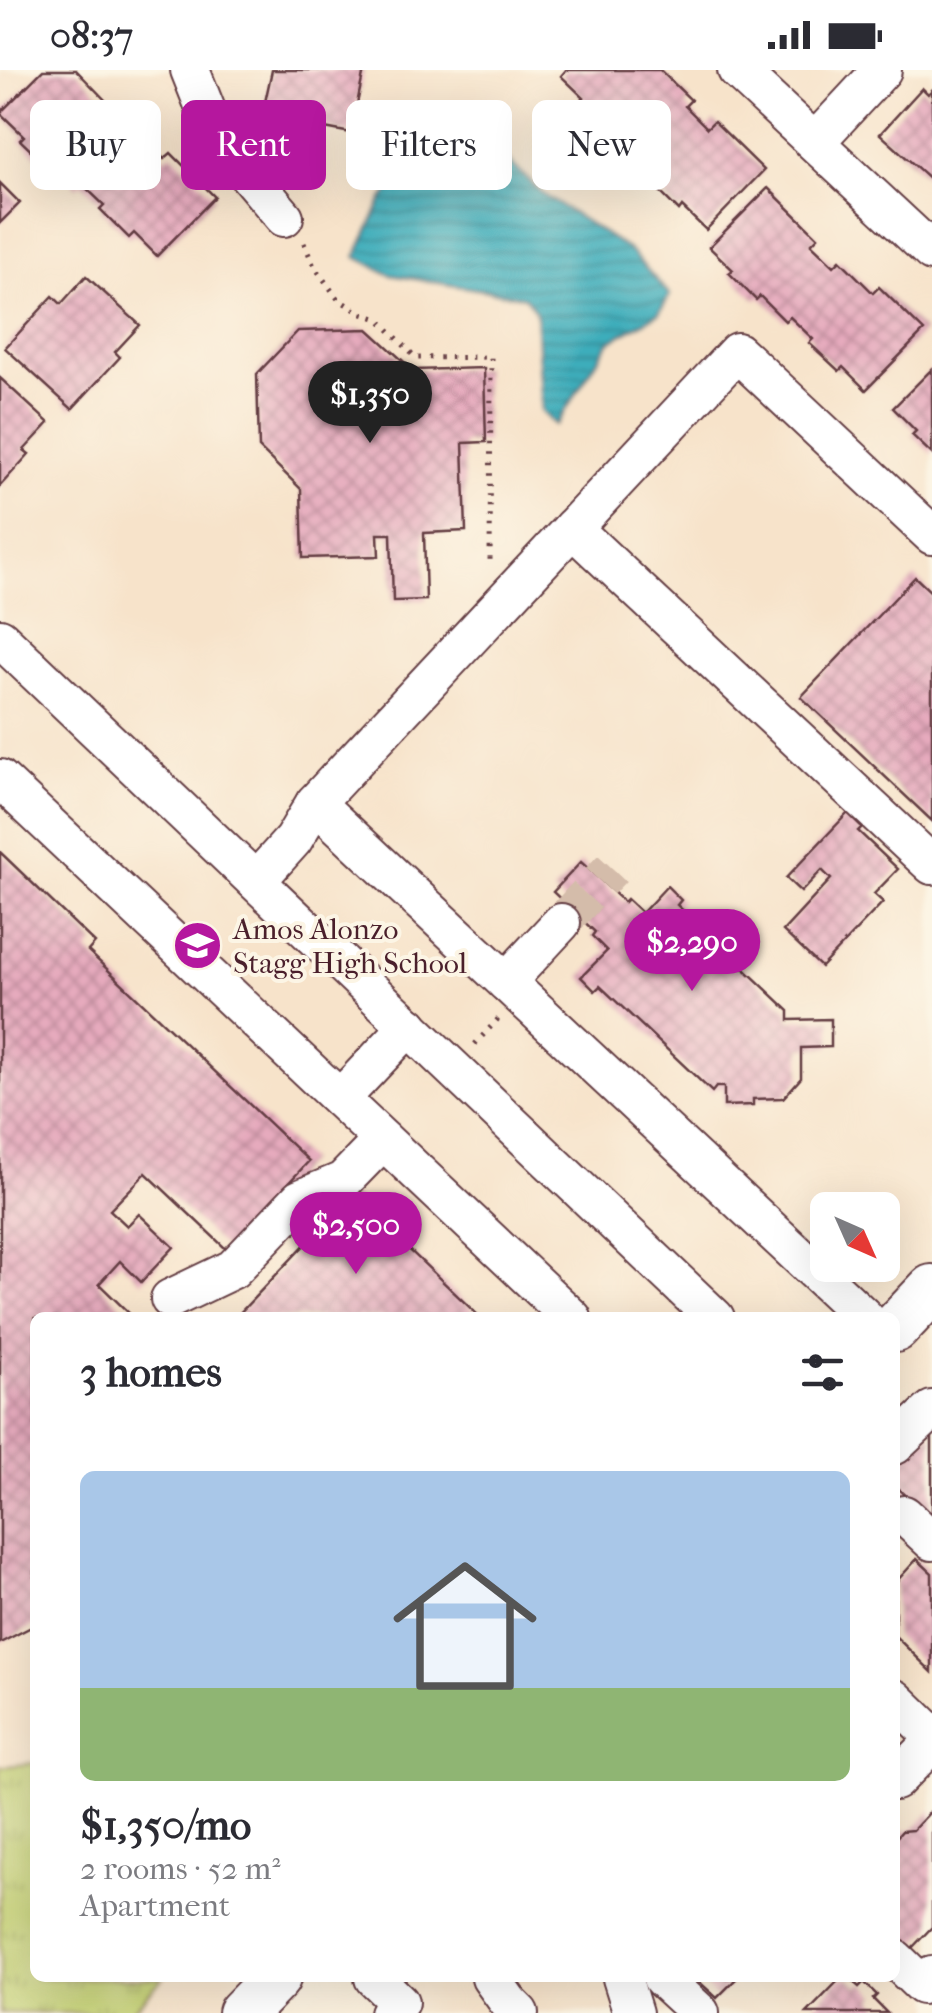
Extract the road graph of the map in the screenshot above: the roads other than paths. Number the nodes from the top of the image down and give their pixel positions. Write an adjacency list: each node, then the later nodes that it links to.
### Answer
1 (190, 70): 5 (street)
2 (737, 70): 4 (street)
3 (882, 70): 4 (street)
4 (815, 142): 6 (street)
5 (284, 217)
6 (932, 252)
7 (572, 528): 8 (street); 11 (street); 12 (street)
8 (932, 535)
9 (0, 638): 13 (street)
10 (0, 780): 17 (street)
11 (315, 802): 13 (street); 15 (street)
12 (932, 865)
13 (256, 881): 16 (street)
14 (562, 923): 15 (street)
15 (513, 988): 23 (street)
16 (409, 1026): 17 (street); 22 (street)
17 (340, 1100): 18 (street)
18 (383, 1140): 20 (street); 21 (street)
19 (932, 1290): 24 (main road)
20 (170, 1298)
21 (566, 1312)
22 (709, 1312)
23 (859, 1312)
24 (900, 1323)
25 (932, 1410): 26 (street)
26 (900, 1441)
27 (900, 1517): 28 (street)
28 (932, 1541)
29 (900, 1704): 30 (street)
30 (932, 1735)
31 (932, 1743): 32 (street)
32 (900, 1776)
33 (900, 1964): 34 (street)
34 (932, 1975)
35 (272, 1982): 40 (main road)
36 (378, 1982): 41 (street)
37 (494, 1982): 42 (street)
38 (623, 1982): 43 (street)
39 (666, 1982): 44 (street)
40 (242, 2013)
41 (389, 2013)
42 (519, 2013)
43 (633, 2013)
44 (700, 2013)

